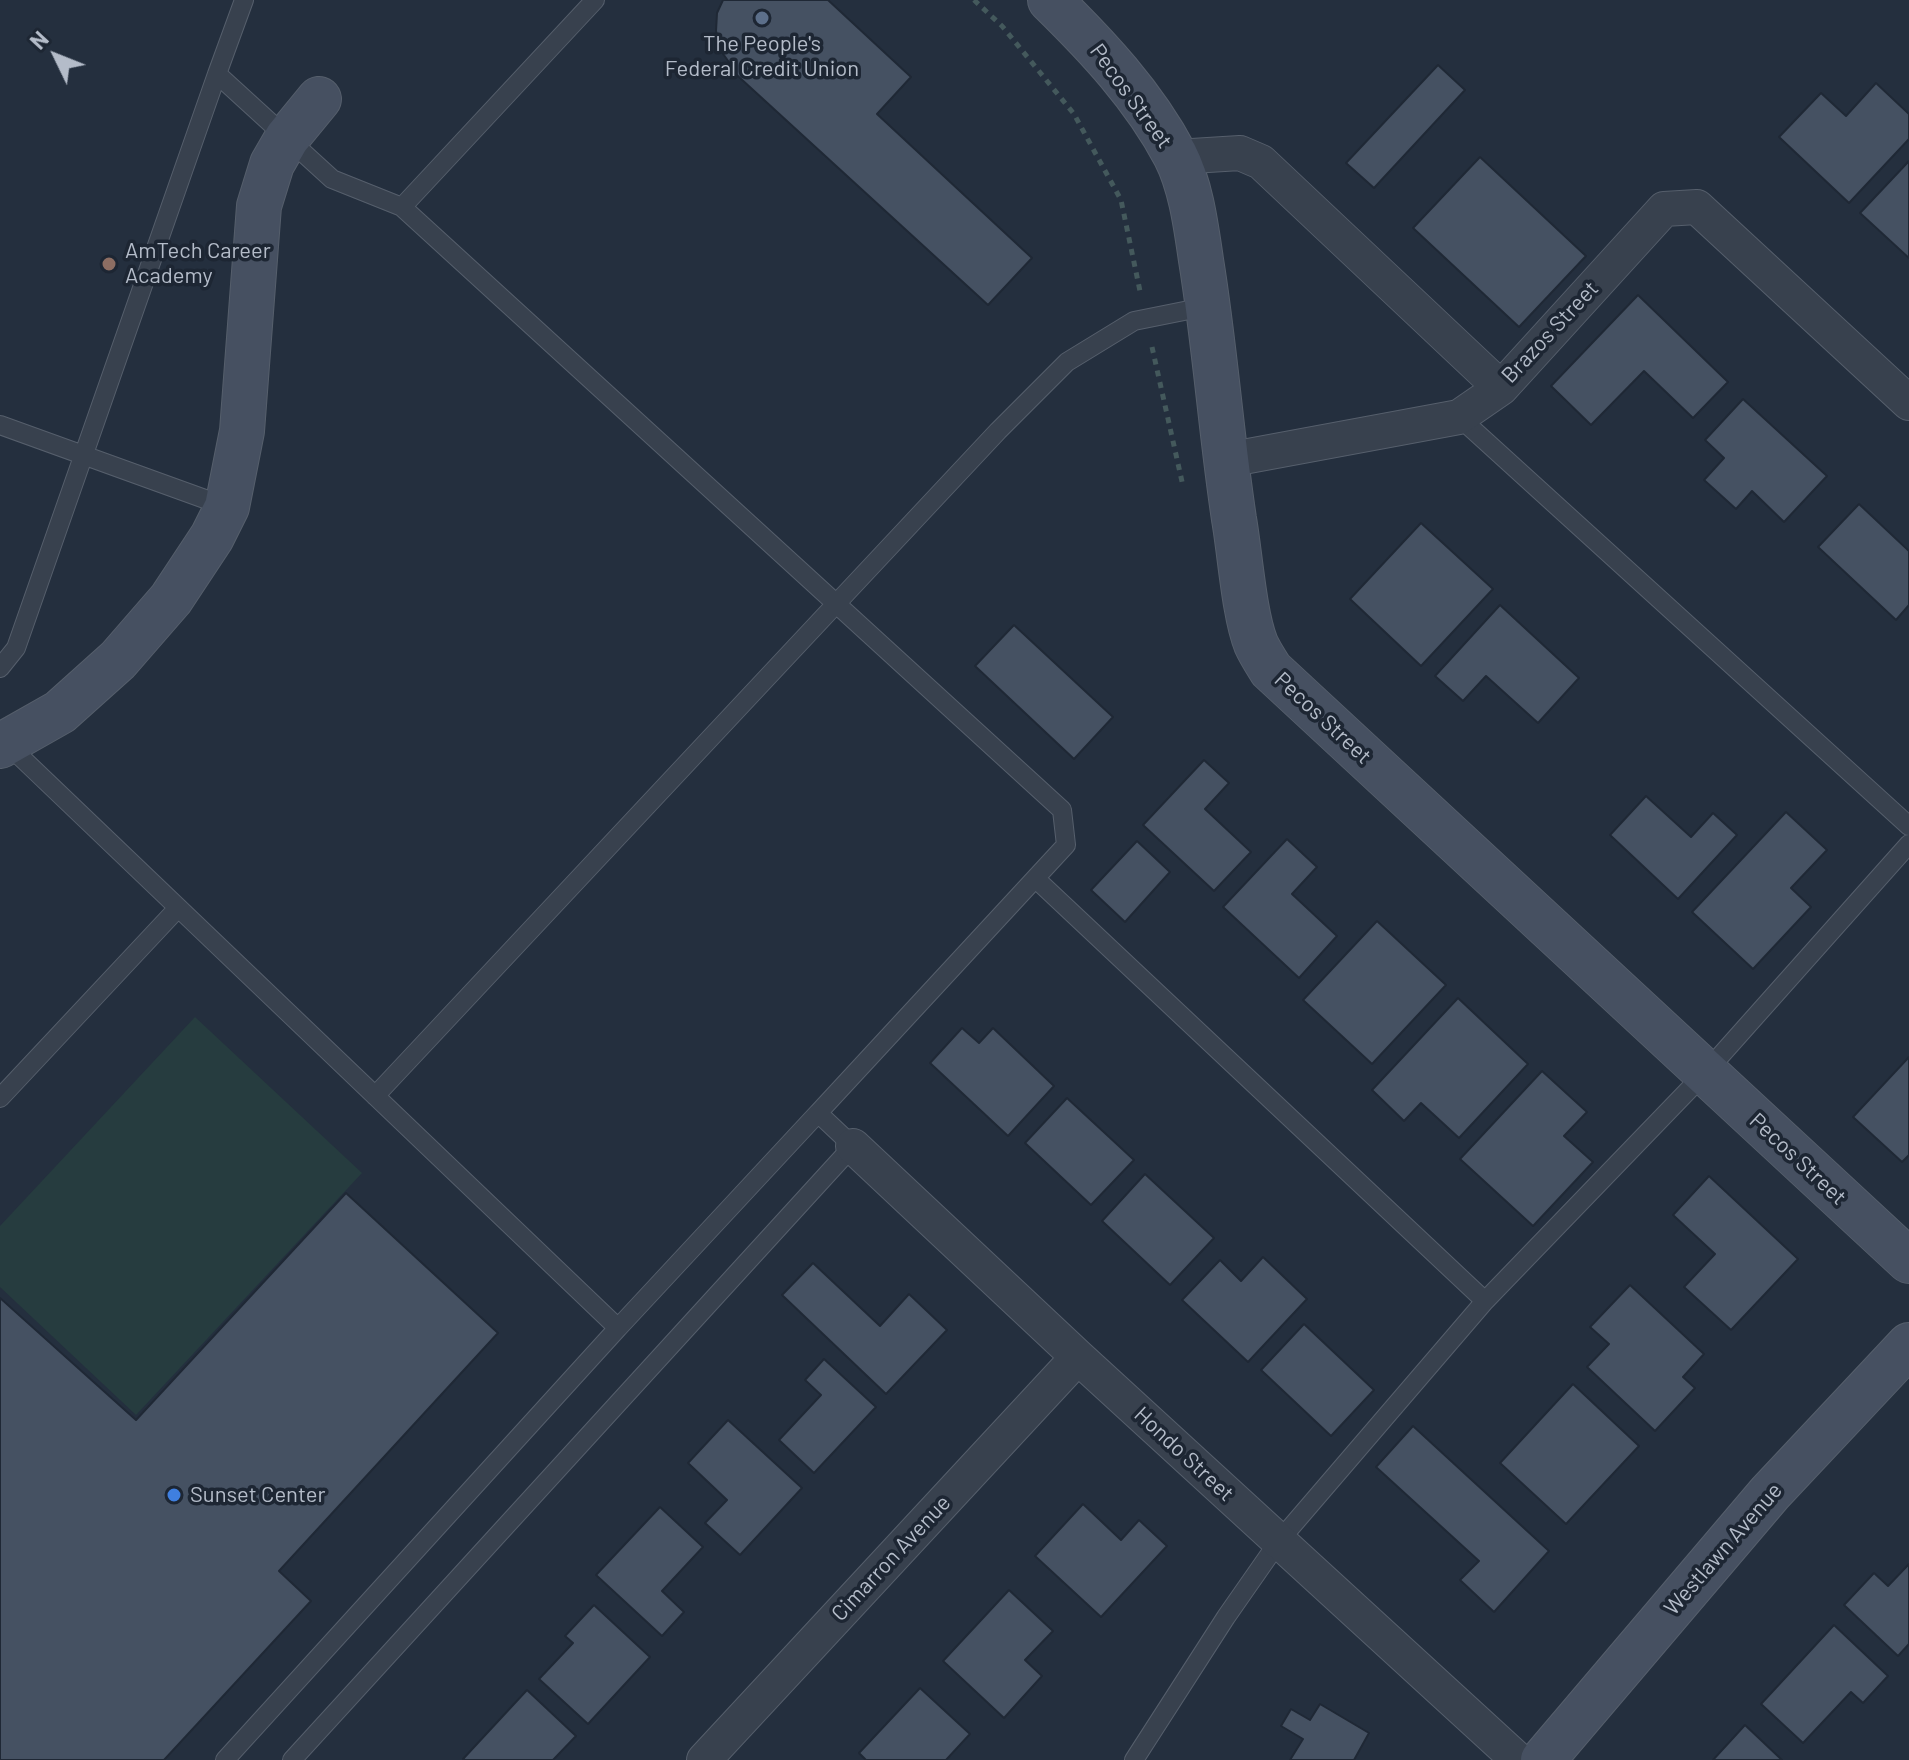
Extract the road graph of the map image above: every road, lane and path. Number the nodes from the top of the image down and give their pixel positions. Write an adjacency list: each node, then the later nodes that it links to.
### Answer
1 (244, 0): 4 (lane)
2 (595, 0): 8 (lane)
3 (1050, 0): 7 (street, Pecos Street)
4 (217, 74): 6 (lane); 14 (lane)
5 (319, 99): 6 (street)
6 (287, 138): 8 (lane); 16 (street)
7 (1176, 157): 9 (street, Pecos Street); 10 (street, Brazos Street)
8 (402, 207): 17 (lane)
9 (1209, 306): 15 (street, Pecos Street); 17 (lane)
10 (1501, 388): 11 (street, Brazos Street); 12 (street)
11 (1909, 403)
12 (1459, 417): 15 (street); 20 (lane)
13 (0, 425): 14 (lane)
14 (82, 455): 16 (lane); 18 (lane)
15 (1227, 460): 24 (street, Pecos Street)
16 (227, 507): 19 (street)
17 (836, 604): 22 (lane); 25 (lane)
18 (0, 668)
19 (2, 740): 23 (lane)
20 (1909, 826)
21 (1909, 844): 24 (lane)
22 (1036, 879): 27 (lane); 30 (lane)
23 (178, 908): 25 (lane); 26 (lane)
24 (1705, 1073): 29 (street, Pecos Street); 30 (lane)
25 (375, 1096): 31 (lane)
26 (0, 1098)
27 (818, 1113): 28 (lane); 31 (lane)
28 (853, 1146): 33 (street, Hondo Street); 36 (lane)
29 (1909, 1261)
30 (1485, 1301): 34 (lane)
31 (618, 1328): 35 (lane)
32 (1909, 1345): 40 (street, Westlawn Avenue)
33 (1078, 1357): 34 (street, Hondo Street); 37 (street, Cimarron Avenue)
34 (1279, 1541): 38 (lane); 39 (street, Hondo Street)
35 (225, 1760)
36 (292, 1760)
37 (704, 1760)
38 (1134, 1760)
39 (1518, 1760)
40 (1543, 1760)

